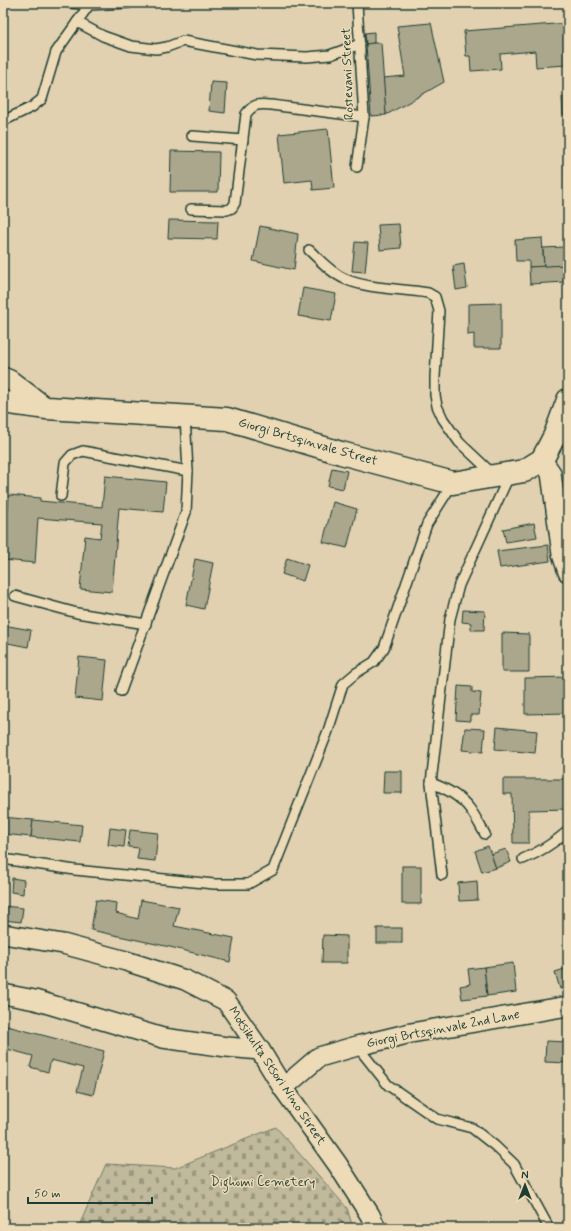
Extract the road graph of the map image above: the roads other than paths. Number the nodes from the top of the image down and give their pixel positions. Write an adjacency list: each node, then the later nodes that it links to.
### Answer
1 (70, 3): 4 (lane)
2 (129, 3): 4 (lane)
3 (358, 3): 6 (lane, Rostevani Street)
4 (89, 5): 5 (lane)
5 (77, 22): 6 (lane); 8 (lane)
6 (360, 44): 7 (lane, Rostevani Street)
7 (364, 117): 10 (lane); 11 (lane, Rostevani Street)
8 (3, 121)
9 (192, 136): 10 (lane)
10 (243, 140): 12 (lane)
11 (357, 167)
12 (191, 209)
13 (309, 250): 21 (lane)
14 (3, 378): 17 (street)
15 (568, 400): 19 (street)
16 (3, 402): 17 (street, Giorgi Brtsqinvale Street)
17 (47, 408): 18 (street, Giorgi Brtsqinvale Street)
18 (185, 415): 20 (lane); 22 (street, Giorgi Brtsqinvale Street)
19 (542, 460): 21 (street, Giorgi Brtsqinvale Street); 24 (street)
20 (188, 471): 23 (lane); 26 (lane)
21 (502, 475): 22 (street, Giorgi Brtsqinvale Street); 28 (lane)
22 (453, 483): 32 (lane)
23 (61, 496)
24 (568, 572)
25 (15, 596): 26 (lane)
26 (146, 624): 27 (lane)
27 (121, 691)
28 (431, 783): 30 (lane); 33 (lane)
29 (568, 831): 31 (lane)
30 (485, 834)
31 (523, 859)
32 (3, 860)
33 (442, 874)
34 (3, 934): 38 (street, Motsikulta Stsori Nino Street)
35 (3, 994): 38 (street)
36 (568, 1006): 37 (street, Giorgi Brtsqinvale 2nd Lane)
37 (357, 1046): 39 (street, Giorgi Brtsqinvale 2nd Lane); 41 (lane)
38 (260, 1050): 39 (street, Motsikulta Stsori Nino Street)
39 (283, 1088): 40 (street, Motsikulta Stsori Nino Street)
40 (376, 1228)
41 (548, 1228)

